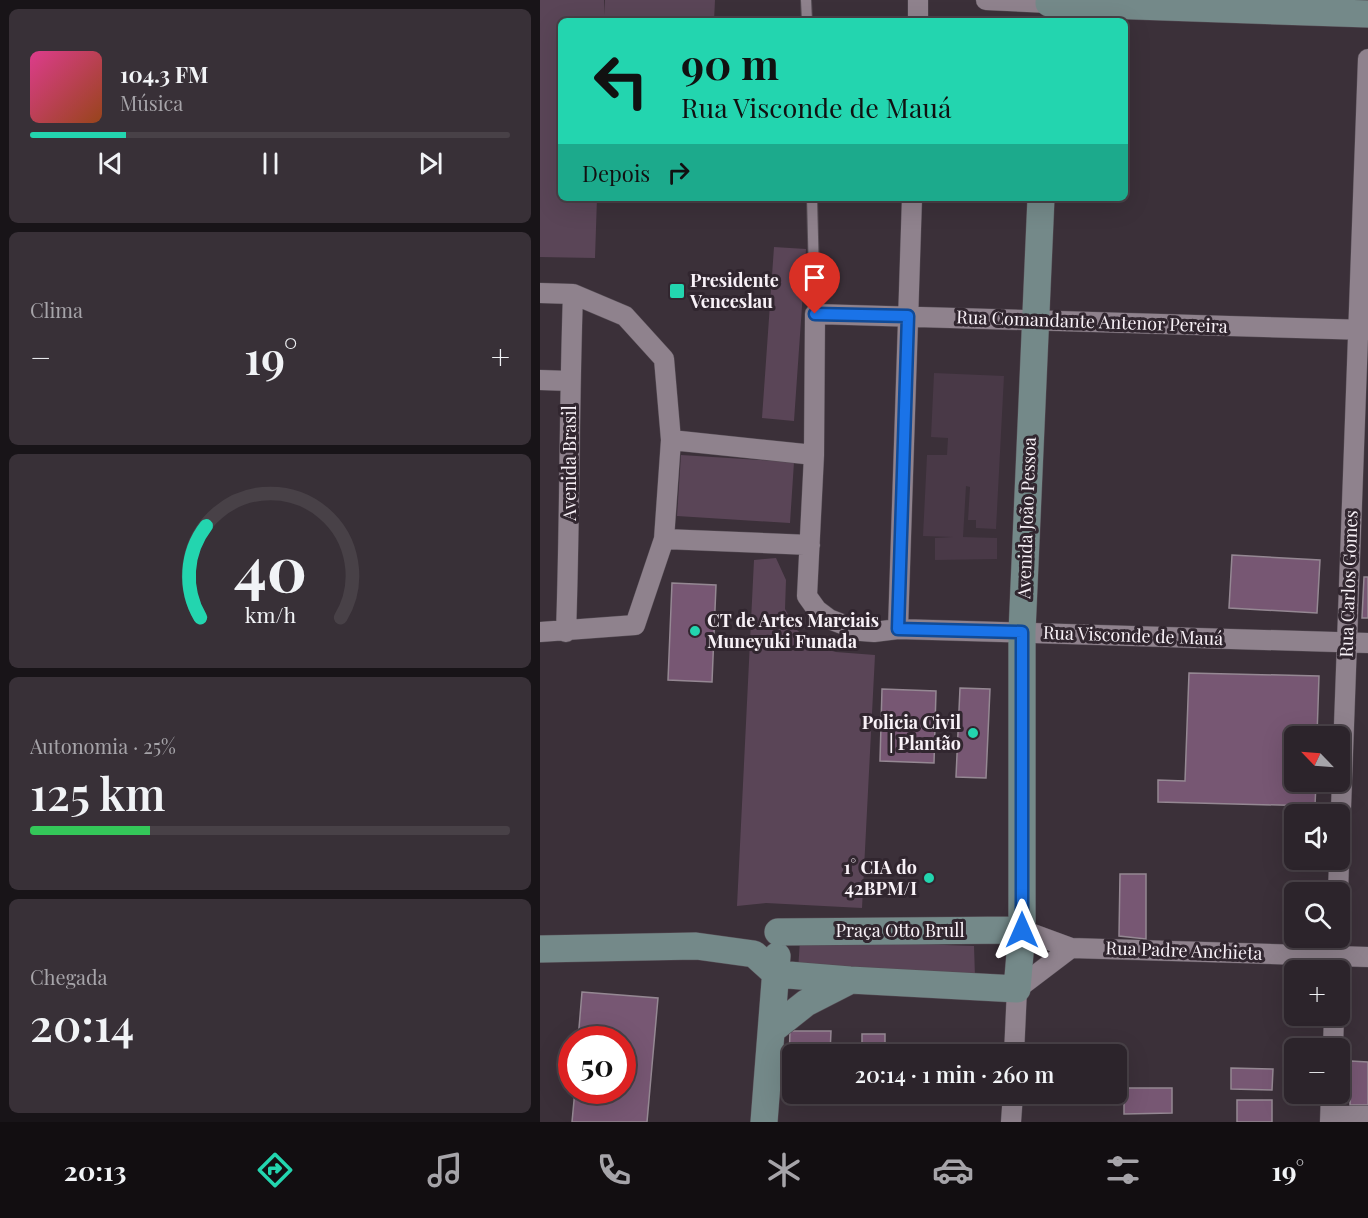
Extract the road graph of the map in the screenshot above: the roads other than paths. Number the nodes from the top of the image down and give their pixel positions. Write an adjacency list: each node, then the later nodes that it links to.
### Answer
1 (806, 0): 6 (lane)
2 (918, 0): 7 (street)
3 (986, 0): 4 (street)
4 (1049, 8): 5 (main road)
5 (1368, 14)
6 (807, 18)
7 (918, 18)
8 (1368, 59): 17 (street, Rua Carlos Gomes)
9 (812, 201): 14 (lane)
10 (912, 201): 15 (street)
11 (1041, 201): 16 (main road, Avenida João Pessoa)
12 (540, 293): 13 (street)
13 (573, 294): 19 (street, Avenida Brasil); 20 (street)
14 (815, 314): 15 (street, Rua Comandante Antenor Pereira); 21 (street)
15 (908, 316): 16 (street, Rua Comandante Antenor Pereira); 24 (street)
16 (1036, 320): 17 (street, Rua Comandante Antenor Pereira); 27 (main road, Avenida João Pessoa)
17 (1363, 330): 28 (street, Rua Carlos Gomes)
18 (540, 380): 19 (street)
19 (570, 381): 26 (street, Avenida Brasil)
20 (671, 440): 21 (street); 22 (street)
21 (814, 455): 23 (street)
22 (664, 539): 23 (street); 26 (street)
23 (810, 545): 24 (street, Rua Visconde de Mauá)
24 (898, 629): 27 (street, Rua Visconde de Mauá)
25 (540, 632): 26 (street)
26 (566, 632)
27 (1022, 632): 28 (street, Rua Visconde de Mauá); 31 (main road, Avenida João Pessoa)
28 (1347, 642): 29 (street, Rua Visconde de Mauá); 30 (street, Rua Carlos Gomes)
29 (1368, 643)
30 (1338, 882)
31 (1022, 930): 32 (main road, Praça Otto Brull); 33 (street, Rua Padre Anchieta); 40 (main road, Avenida João Pessoa)
32 (778, 932): 35 (main road); 38 (main road)
33 (1071, 948): 36 (street, Rua Padre Anchieta); 40 (street)
34 (540, 949): 35 (main road)
35 (754, 954): 38 (main road)
36 (1336, 954): 37 (street, Rua Padre Anchieta)
37 (1368, 957)
38 (776, 974): 39 (main road); 41 (main road)
39 (850, 980): 40 (main road); 41 (main road)
40 (1017, 989): 42 (street, Avenida João Pessoa)
41 (772, 1029): 47 (main road)
42 (1014, 1044)
43 (1012, 1104): 48 (street)
44 (1331, 1104): 46 (street)
45 (1368, 1116): 46 (street)
46 (1330, 1119)
47 (764, 1122)
48 (1011, 1122)

